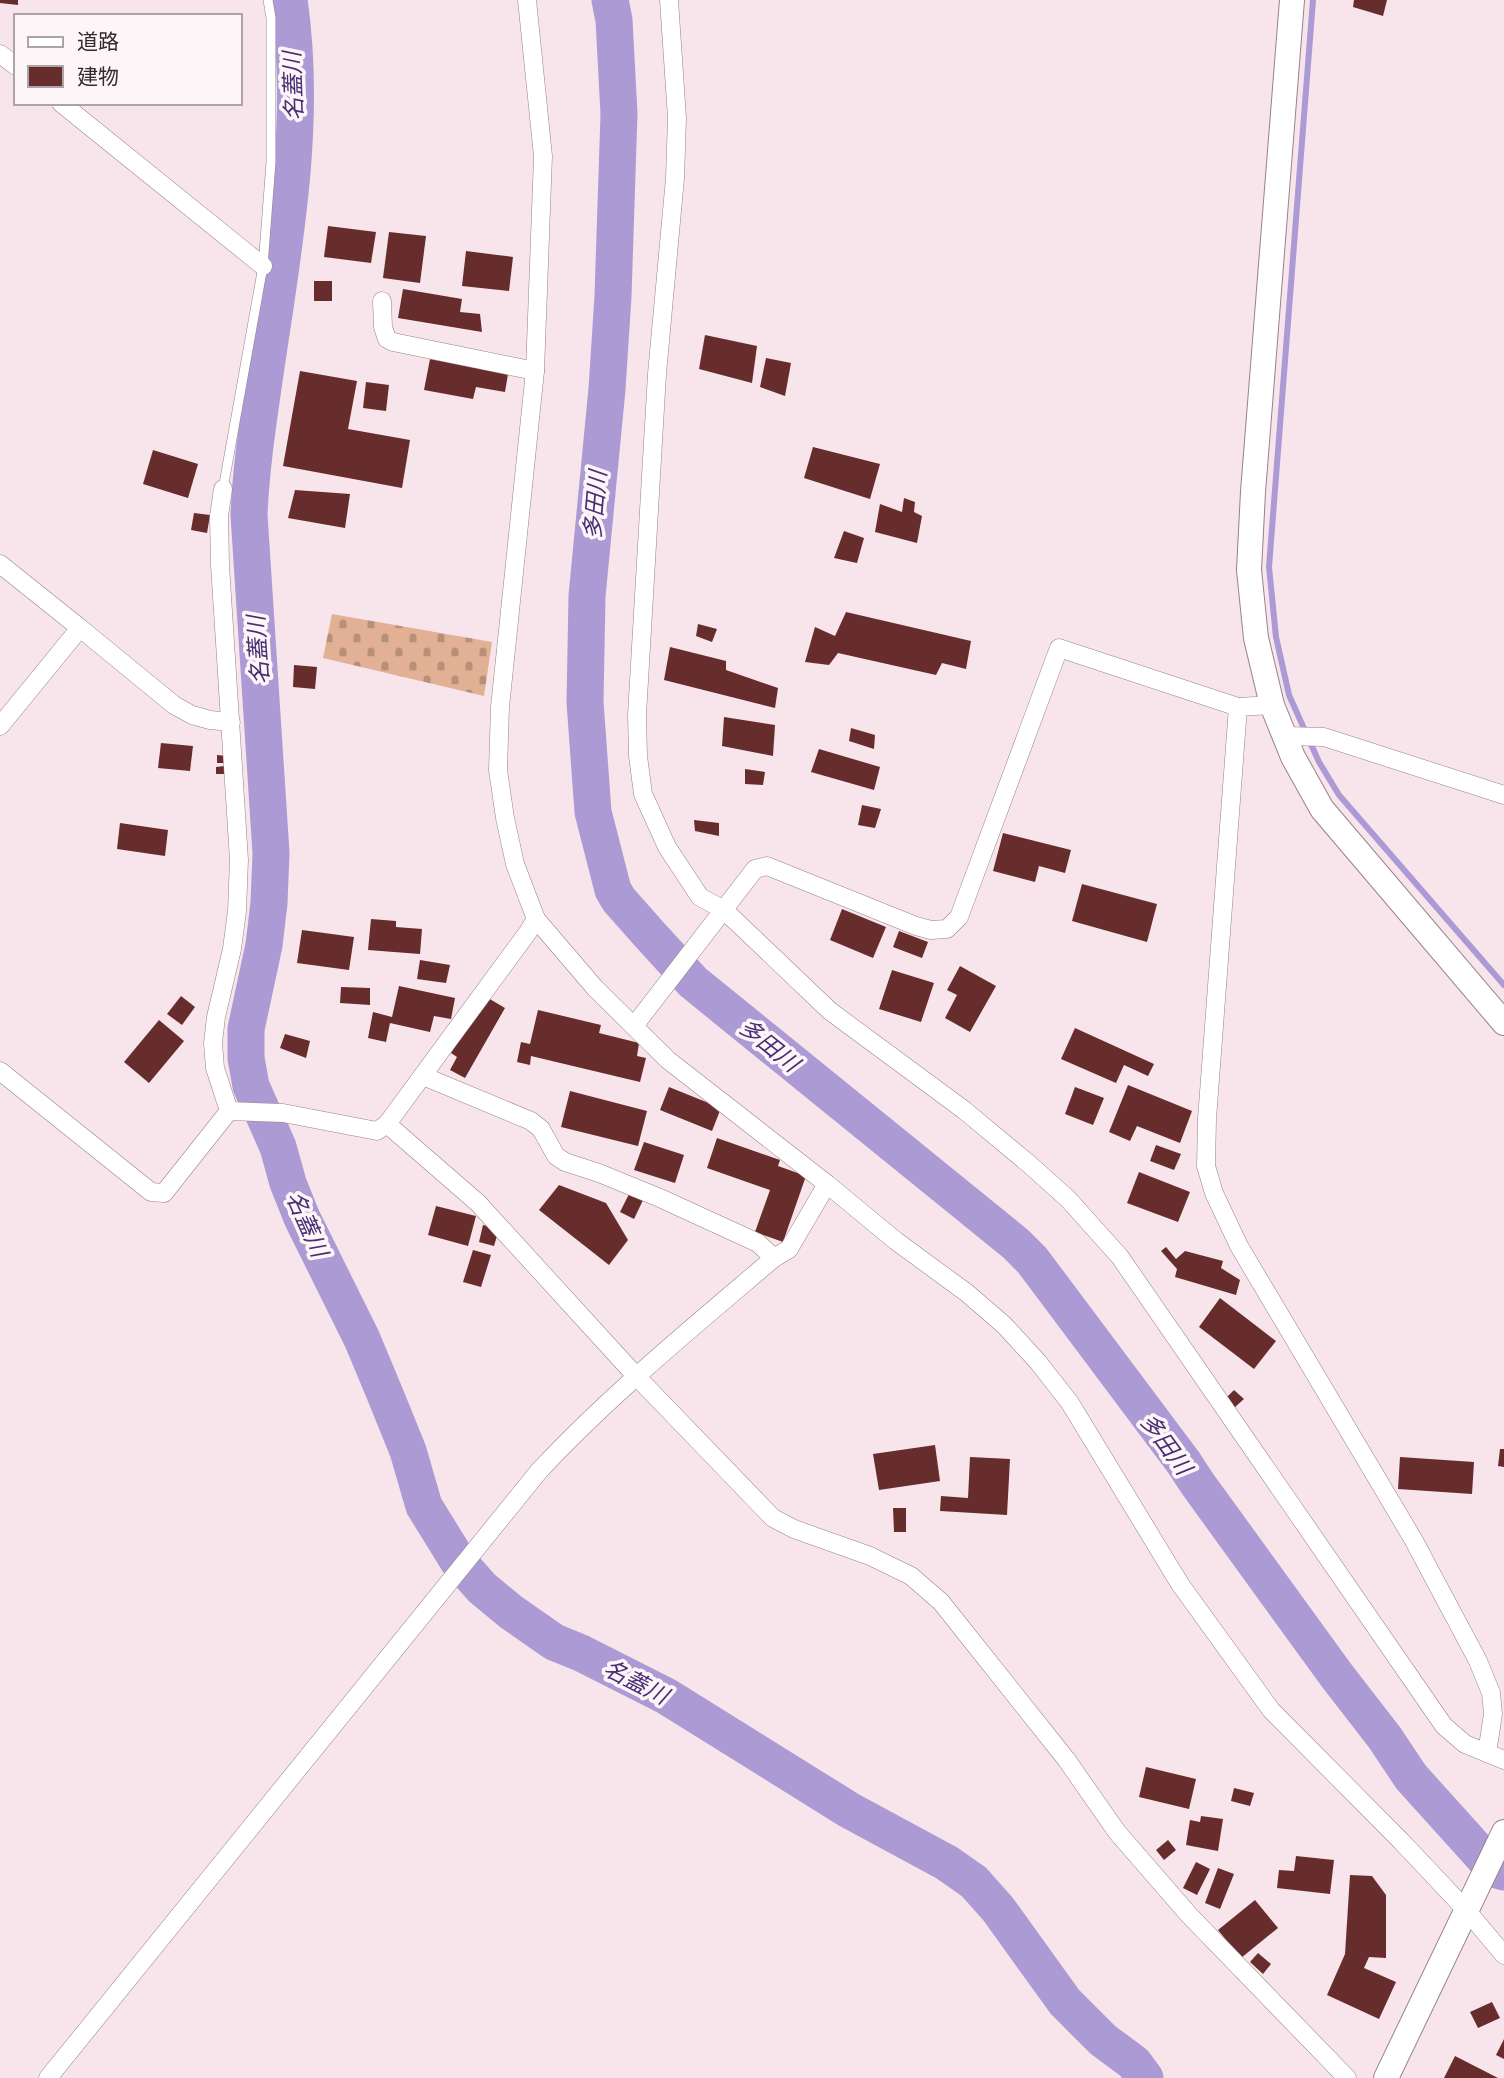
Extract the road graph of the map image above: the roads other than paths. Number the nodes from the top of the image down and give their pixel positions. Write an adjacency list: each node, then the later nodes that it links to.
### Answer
1 (268, 0): 6 (lane)
2 (527, 0): 8 (street)
3 (669, 0): 18 (street)
4 (1292, 0): 12 (street)
5 (63, 105): 6 (street)
6 (263, 267): 9 (lane)
7 (382, 301): 8 (street)
8 (535, 371): 19 (street)
9 (223, 489): 14 (street)
10 (0, 564): 11 (street)
11 (80, 628): 14 (street); 15 (street)
12 (1272, 705): 13 (street); 16 (street)
13 (1238, 707): 18 (street); 29 (street)
14 (231, 722): 24 (street)
15 (0, 726)
16 (1298, 736): 17 (street); 21 (street)
17 (1504, 795)
18 (720, 914): 20 (street); 29 (street)
19 (536, 919): 20 (street); 23 (street)
20 (639, 1021): 26 (street)
21 (1504, 1023)
22 (0, 1071): 24 (street)
23 (423, 1076): 25 (street); 27 (street)
24 (234, 1111): 25 (street)
25 (387, 1124): 28 (street)
26 (827, 1184): 27 (street); 32 (street)
27 (774, 1258): 28 (street)
28 (636, 1376): 34 (street); 35 (street)
29 (1487, 1753): 30 (street)
30 (1504, 1760)
31 (1504, 1832): 32 (street)
32 (1470, 1905): 33 (street); 36 (street)
33 (1504, 1955)
34 (48, 2078)
35 (1347, 2078)
36 (1386, 2078)

